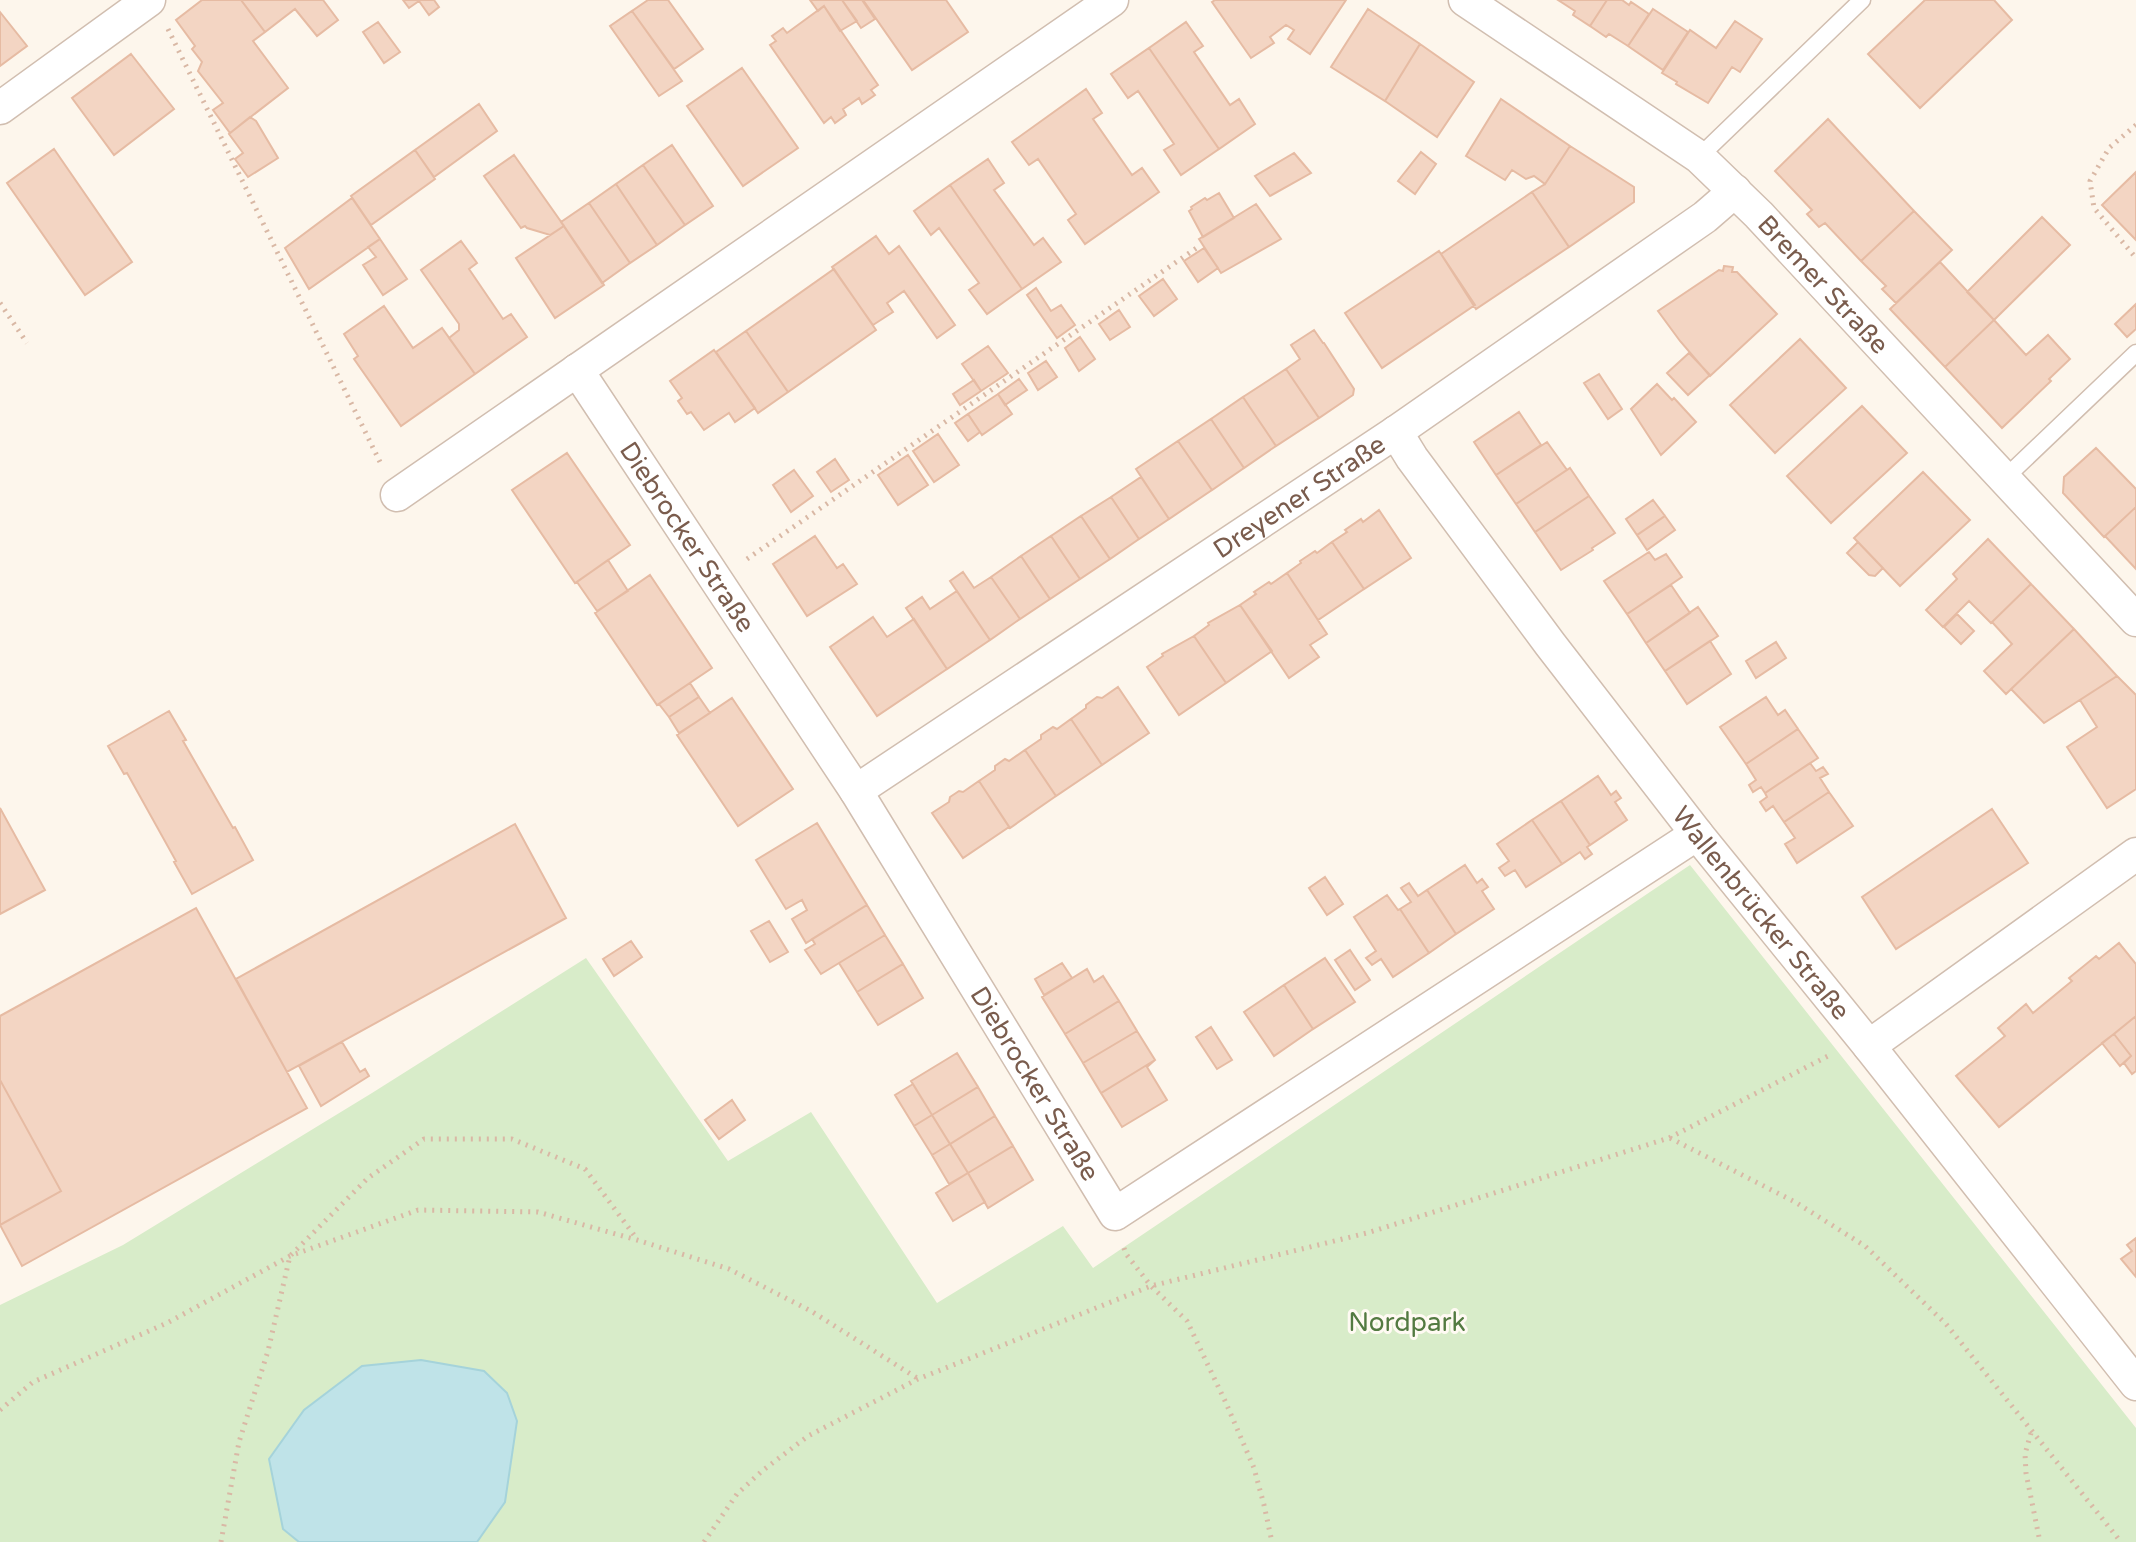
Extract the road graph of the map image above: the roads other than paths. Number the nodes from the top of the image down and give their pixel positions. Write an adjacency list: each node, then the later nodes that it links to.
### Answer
1 (1112, 0): 9 (street)
2 (1465, 0): 6 (street, Bremer Straße)
3 (1862, 0): 6 (lane)
4 (147, 2): 5 (street)
5 (0, 108)
6 (1699, 157): 7 (street, Bremer Straße)
7 (1735, 191): 10 (street, Dreyener Straße); 11 (street, Bremer Straße)
8 (2136, 353): 11 (lane)
9 (577, 370): 12 (street); 14 (street, Diebrocker Straße)
10 (1396, 432): 14 (street, Dreyener Straße); 15 (street, Wallenbrücker Straße)
11 (2004, 479): 13 (street, Bremer Straße)
12 (397, 495)
13 (2136, 620)
14 (856, 791): 15 (street, Diebrocker Straße)
15 (1697, 834): 17 (street, Wallenbrücker Straße)
16 (2136, 854): 17 (street)
17 (1864, 1040): 18 (street, Wallenbrücker Straße)
18 (2136, 1384)

